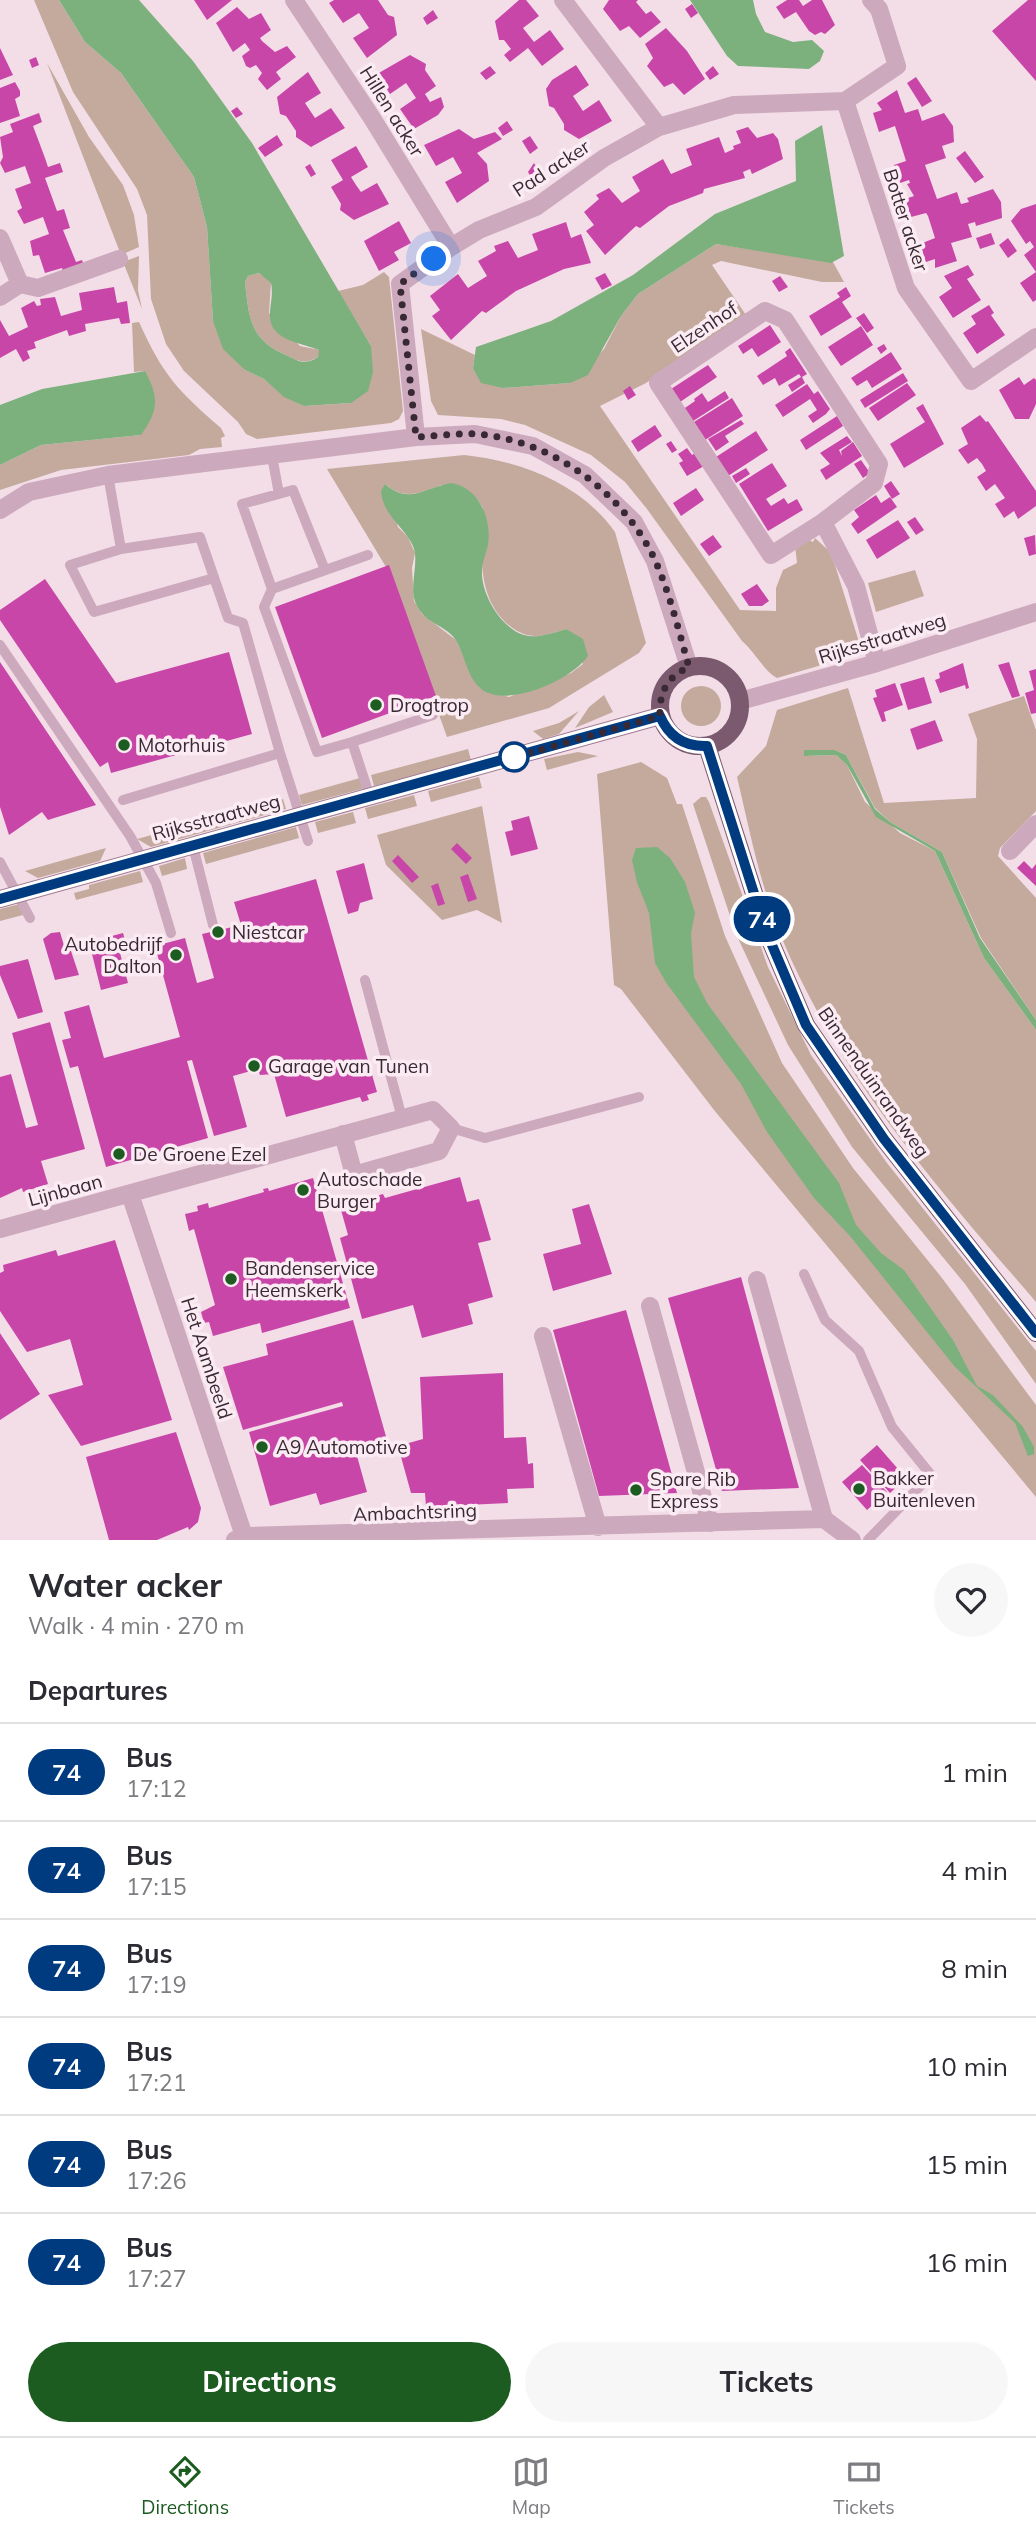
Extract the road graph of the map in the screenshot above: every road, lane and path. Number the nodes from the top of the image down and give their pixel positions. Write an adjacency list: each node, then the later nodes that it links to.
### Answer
1 (294, 0): 7 (street, Hillen acker)
2 (563, 0): 5 (street)
3 (880, 3): 4 (street)
4 (845, 101): 5 (street, Pad acker); 11 (street, Botter acker)
5 (659, 127): 7 (street, Pad acker)
6 (0, 238): 9 (street)
7 (451, 247): 12 (street, Pad acker)
8 (118, 259): 9 (street)
9 (20, 284): 10 (street)
10 (0, 297)
11 (1036, 337)
12 (416, 437): 13 (street); 26 (street)
13 (272, 456): 14 (street); 15 (lane)
14 (108, 475): 16 (street); 18 (lane)
15 (279, 494): 20 (lane); 22 (lane)
16 (0, 510)
17 (823, 522): 17 (street, Elzenhof); 25 (street)
18 (121, 549): 21 (lane); 21 (lane)
19 (368, 555): 20 (lane)
20 (325, 570): 22 (lane)
21 (215, 578): 32 (lane, Rijksstraatweg)
22 (272, 589): 30 (lane)
23 (1036, 612): 25 (street, Rijksstraatweg)
24 (0, 645): 40 (lane)
25 (877, 663): 27 (street, Rijksstraatweg)
26 (689, 667): 27 (main road); 29 (main road)
27 (740, 701): 31 (main road)
28 (433, 715): 30 (lane)
29 (660, 716): 31 (main road); 33 (main road, Rijksstraatweg)
30 (352, 742): 33 (lane)
31 (707, 746): 57 (main road, Binnenduinrandweg)
32 (279, 753): 34 (lane); 35 (lane, Rijksstraatweg)
33 (370, 797): 35 (main road, Rijksstraatweg)
34 (123, 800)
35 (300, 816): 37 (lane); 38 (main road, Rijksstraatweg)
36 (1036, 824): 39 (street)
37 (308, 841)
38 (193, 846): 40 (main road, Rijksstraatweg); 45 (lane)
39 (1010, 851)
40 (144, 859): 42 (main road, Rijksstraatweg); 46 (lane, Rijksstraatweg)
41 (0, 862): 42 (lane)
42 (19, 894): 43 (main road, Rijksstraatweg); 44 (lane)
43 (0, 899)
44 (30, 918)
45 (213, 925)
46 (171, 933)
47 (365, 980): 49 (lane)
48 (639, 1097): 50 (lane)
49 (402, 1118): 50 (street, Lijnbaan); 51 (street, Lijnbaan)
50 (451, 1128): 51 (street)
51 (343, 1134): 52 (street, Lijnbaan)
52 (130, 1194): 53 (street, Lijnbaan); 62 (street, Het Aambeeld)
53 (0, 1229)
54 (804, 1274): 65 (lane)
55 (757, 1280): 59 (street)
56 (650, 1306): 60 (street)
57 (1036, 1333)
58 (543, 1336): 61 (street)
59 (824, 1519): 60 (street, Ambachtsring); 64 (street)
60 (709, 1523): 61 (street, Ambachtsring)
61 (598, 1527): 63 (street, Ambachtsring)
62 (239, 1538): 63 (street, Ambachtsring)
63 (345, 1538)
64 (852, 1540)
65 (868, 1540)

